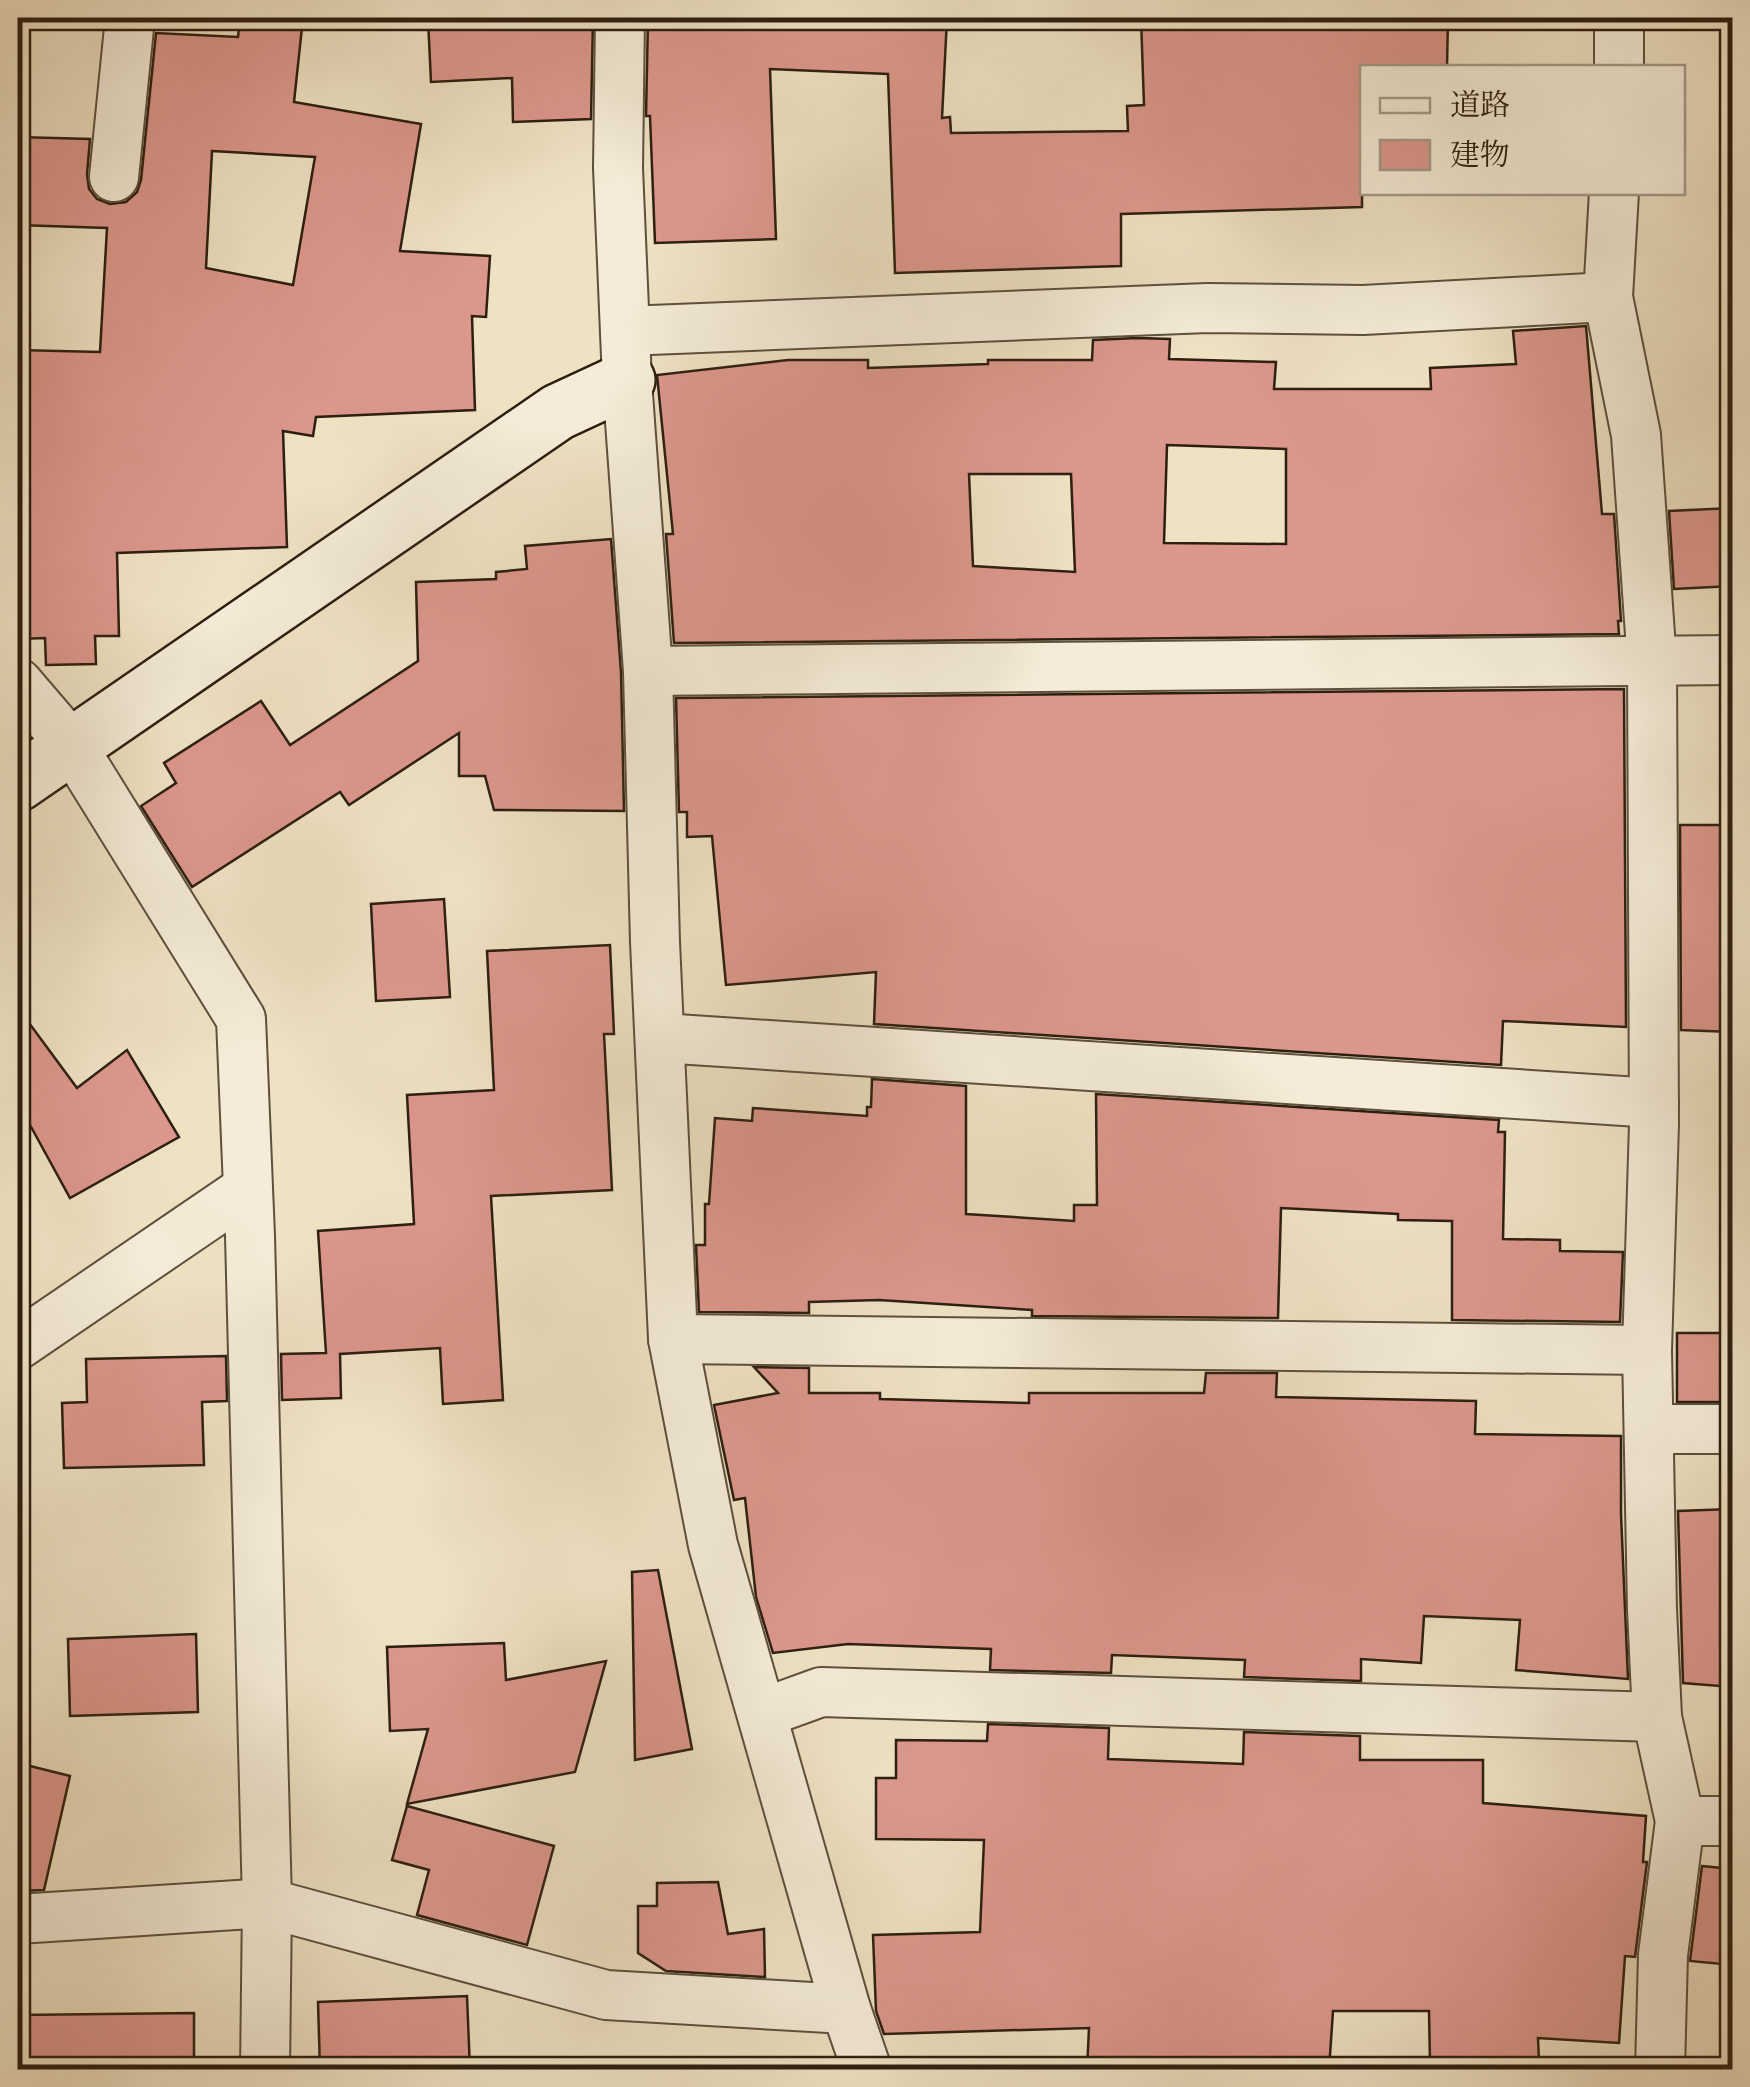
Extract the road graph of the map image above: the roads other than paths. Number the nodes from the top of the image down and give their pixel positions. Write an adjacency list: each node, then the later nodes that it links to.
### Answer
1 (130, 18): 5 (street)
2 (620, 18): 8 (street)
3 (1619, 18): 4 (street)
4 (1619, 65)
5 (114, 177)
6 (1614, 195): 7 (street)
7 (1608, 297): 8 (street); 10 (street)
8 (626, 355): 11 (street); 13 (street)
9 (1732, 660): 10 (street)
10 (1652, 663): 11 (street); 16 (street)
11 (648, 672): 15 (street)
12 (18, 683): 13 (street)
13 (72, 746): 14 (street); 17 (street)
14 (18, 783)
15 (661, 1038): 16 (street); 18 (street)
16 (1654, 1103): 20 (street)
17 (248, 1189): 19 (street); 27 (street)
18 (672, 1339): 20 (street); 23 (street)
19 (18, 1345)
20 (1647, 1350): 21 (street)
21 (1650, 1429): 22 (street); 24 (street)
22 (1732, 1429)
23 (763, 1713): 24 (street); 29 (street)
24 (1657, 1717): 25 (street)
25 (1680, 1821): 26 (street); 32 (street)
26 (1732, 1821)
27 (267, 1903): 28 (street); 29 (street); 30 (street)
28 (18, 1919)
29 (846, 2008): 31 (street)
30 (265, 2070)
31 (867, 2070)
32 (1660, 2070)

